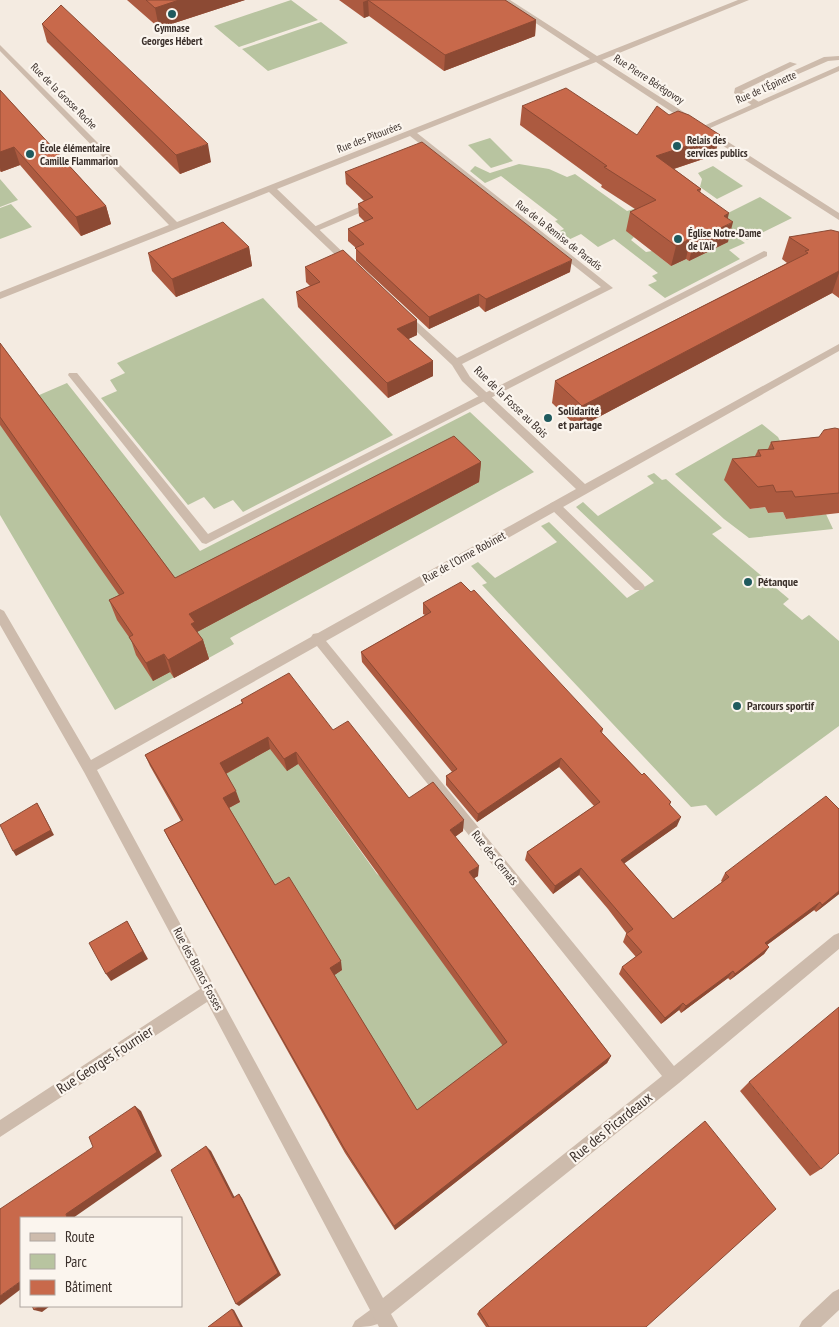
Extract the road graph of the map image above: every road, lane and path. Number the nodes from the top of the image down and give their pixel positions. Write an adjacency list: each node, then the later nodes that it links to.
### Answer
1 (505, 0): 5 (street, Rue Pierre Bérégovoy)
2 (745, 0): 5 (street, Rue des Pitourées)
3 (0, 47): 15 (street, Rue de la Grosse Roche)
4 (839, 58): 8 (street)
5 (597, 59): 10 (street, Rue Pierre Bérégovoy); 11 (street, Rue des Pitourées)
6 (793, 64): 9 (street)
7 (839, 68): 9 (street, Rue de l'Épinette)
8 (777, 80)
9 (756, 104): 10 (street, Rue de l'Épinette)
10 (703, 128): 14 (street, Rue Pierre Bérégovoy)
11 (411, 133): 12 (street, Rue des Pitourées); 22 (street, Rue de la Remise de Paradis)
12 (270, 188): 15 (street, Rue des Pitourées); 16 (street)
13 (366, 207): 16 (street)
14 (838, 216)
15 (175, 226): 19 (street, Rue des Pitourées)
16 (314, 229): 18 (street)
17 (764, 254): 24 (street)
18 (358, 272)
19 (0, 296)
20 (400, 311): 22 (street, Rue de la Fosse au Bois)
21 (839, 347): 25 (street, Rue de l'Orme Robinet)
22 (456, 363): 24 (street, Rue de la Fosse au Bois)
23 (73, 375): 24 (street)
24 (485, 397): 25 (street, Rue de la Fosse au Bois)
25 (584, 490): 26 (street, Rue de l'Orme Robinet)
26 (555, 506): 27 (street); 29 (street, Rue de l'Orme Robinet)
27 (639, 587)
28 (0, 614): 30 (street, Rue des Blancs Fosses)
29 (317, 638): 30 (street, Rue de l'Orme Robinet); 33 (street, Rue des Cernats)
30 (89, 768): 32 (street, Rue des Blancs Fosses)
31 (839, 940): 33 (street, Rue des Picardeaux)
32 (210, 991): 34 (street, Rue Georges Fournier); 36 (street, Rue des Blancs Fosses)
33 (673, 1077): 36 (street, Rue des Picardeaux)
34 (0, 1129)
35 (839, 1298): 39 (street)
36 (380, 1311): 37 (street, Rue des Picardeaux); 38 (street, Rue des Blancs Fosses)
37 (361, 1327)
38 (389, 1327)
39 (808, 1327)

